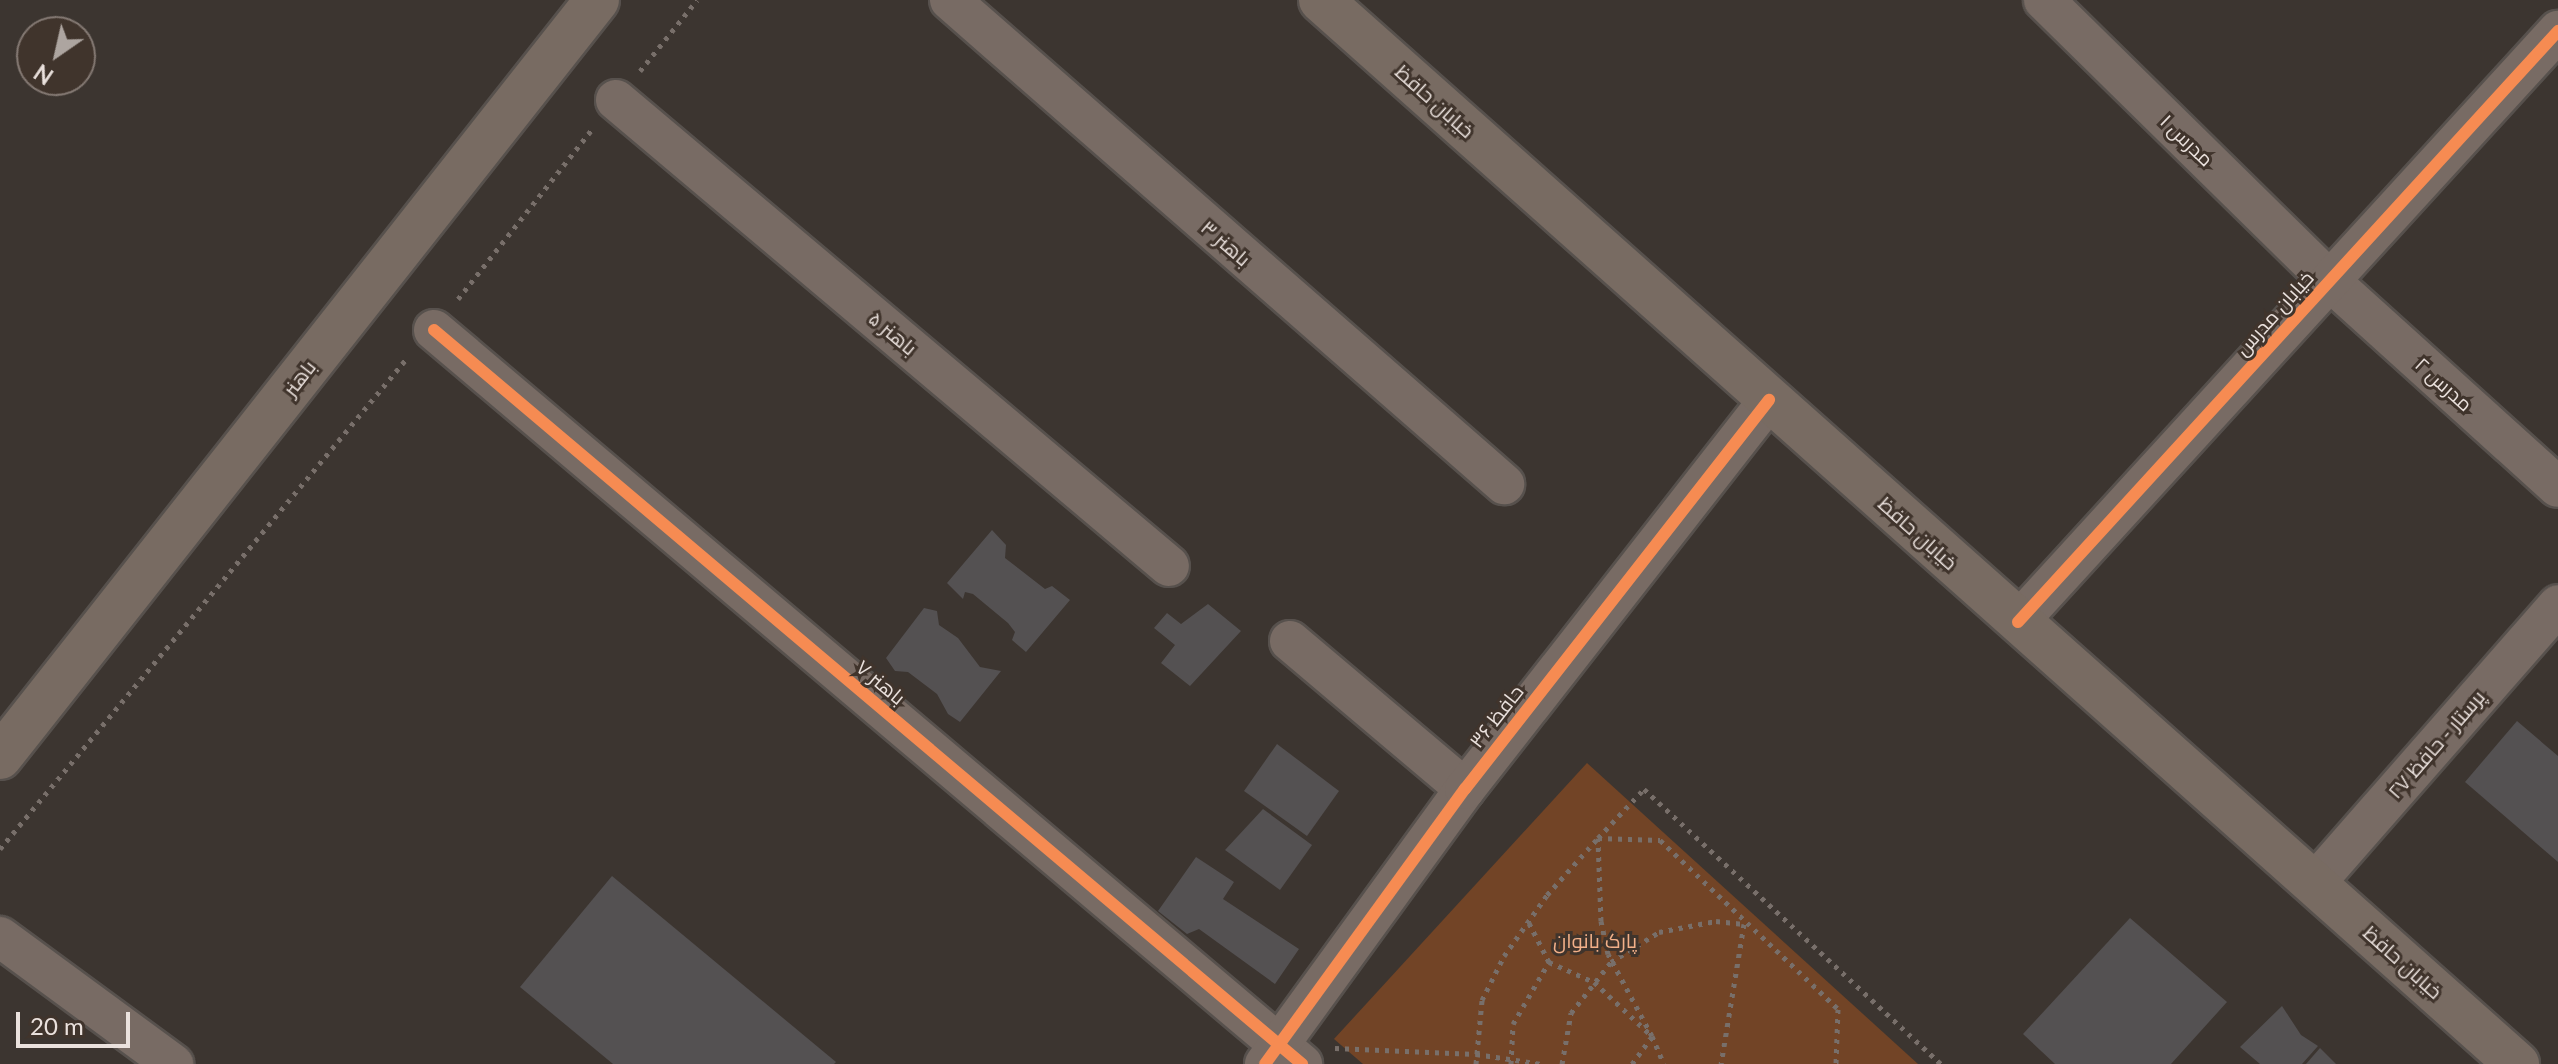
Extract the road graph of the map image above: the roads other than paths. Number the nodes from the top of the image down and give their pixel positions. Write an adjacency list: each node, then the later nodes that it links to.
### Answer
1 (597, 0): 16 (main road, باهنر)
2 (950, 0): 10 (street, باهنر ۳)
3 (1321, 0): 9 (main road, خیابان حافظ)
4 (2044, 0): 7 (street, مدرس ۱)
5 (2558, 31): 7 (street, خیابان مدرس)
6 (616, 100): 12 (street, باهنر ۵)
7 (2330, 281): 11 (street, مدرس ۲); 14 (street, خیابان مدرس)
8 (434, 330): 20 (street, باهنر ۷)
9 (1769, 400): 14 (main road, خیابان حافظ); 17 (street, حافظ ۳۶)
10 (1504, 484)
11 (2558, 487)
12 (1169, 566)
13 (2558, 605): 18 (street, پرستار - حافظ ۲۷)
14 (2018, 622): 18 (main road, خیابان حافظ)
15 (1290, 641): 17 (street)
16 (0, 757)
17 (1465, 789): 20 (street, حافظ ۳۶)
18 (2315, 883): 22 (main road, خیابان حافظ)
19 (0, 937): 21 (street)
20 (1282, 1058)
21 (173, 1064)
22 (2517, 1064)

